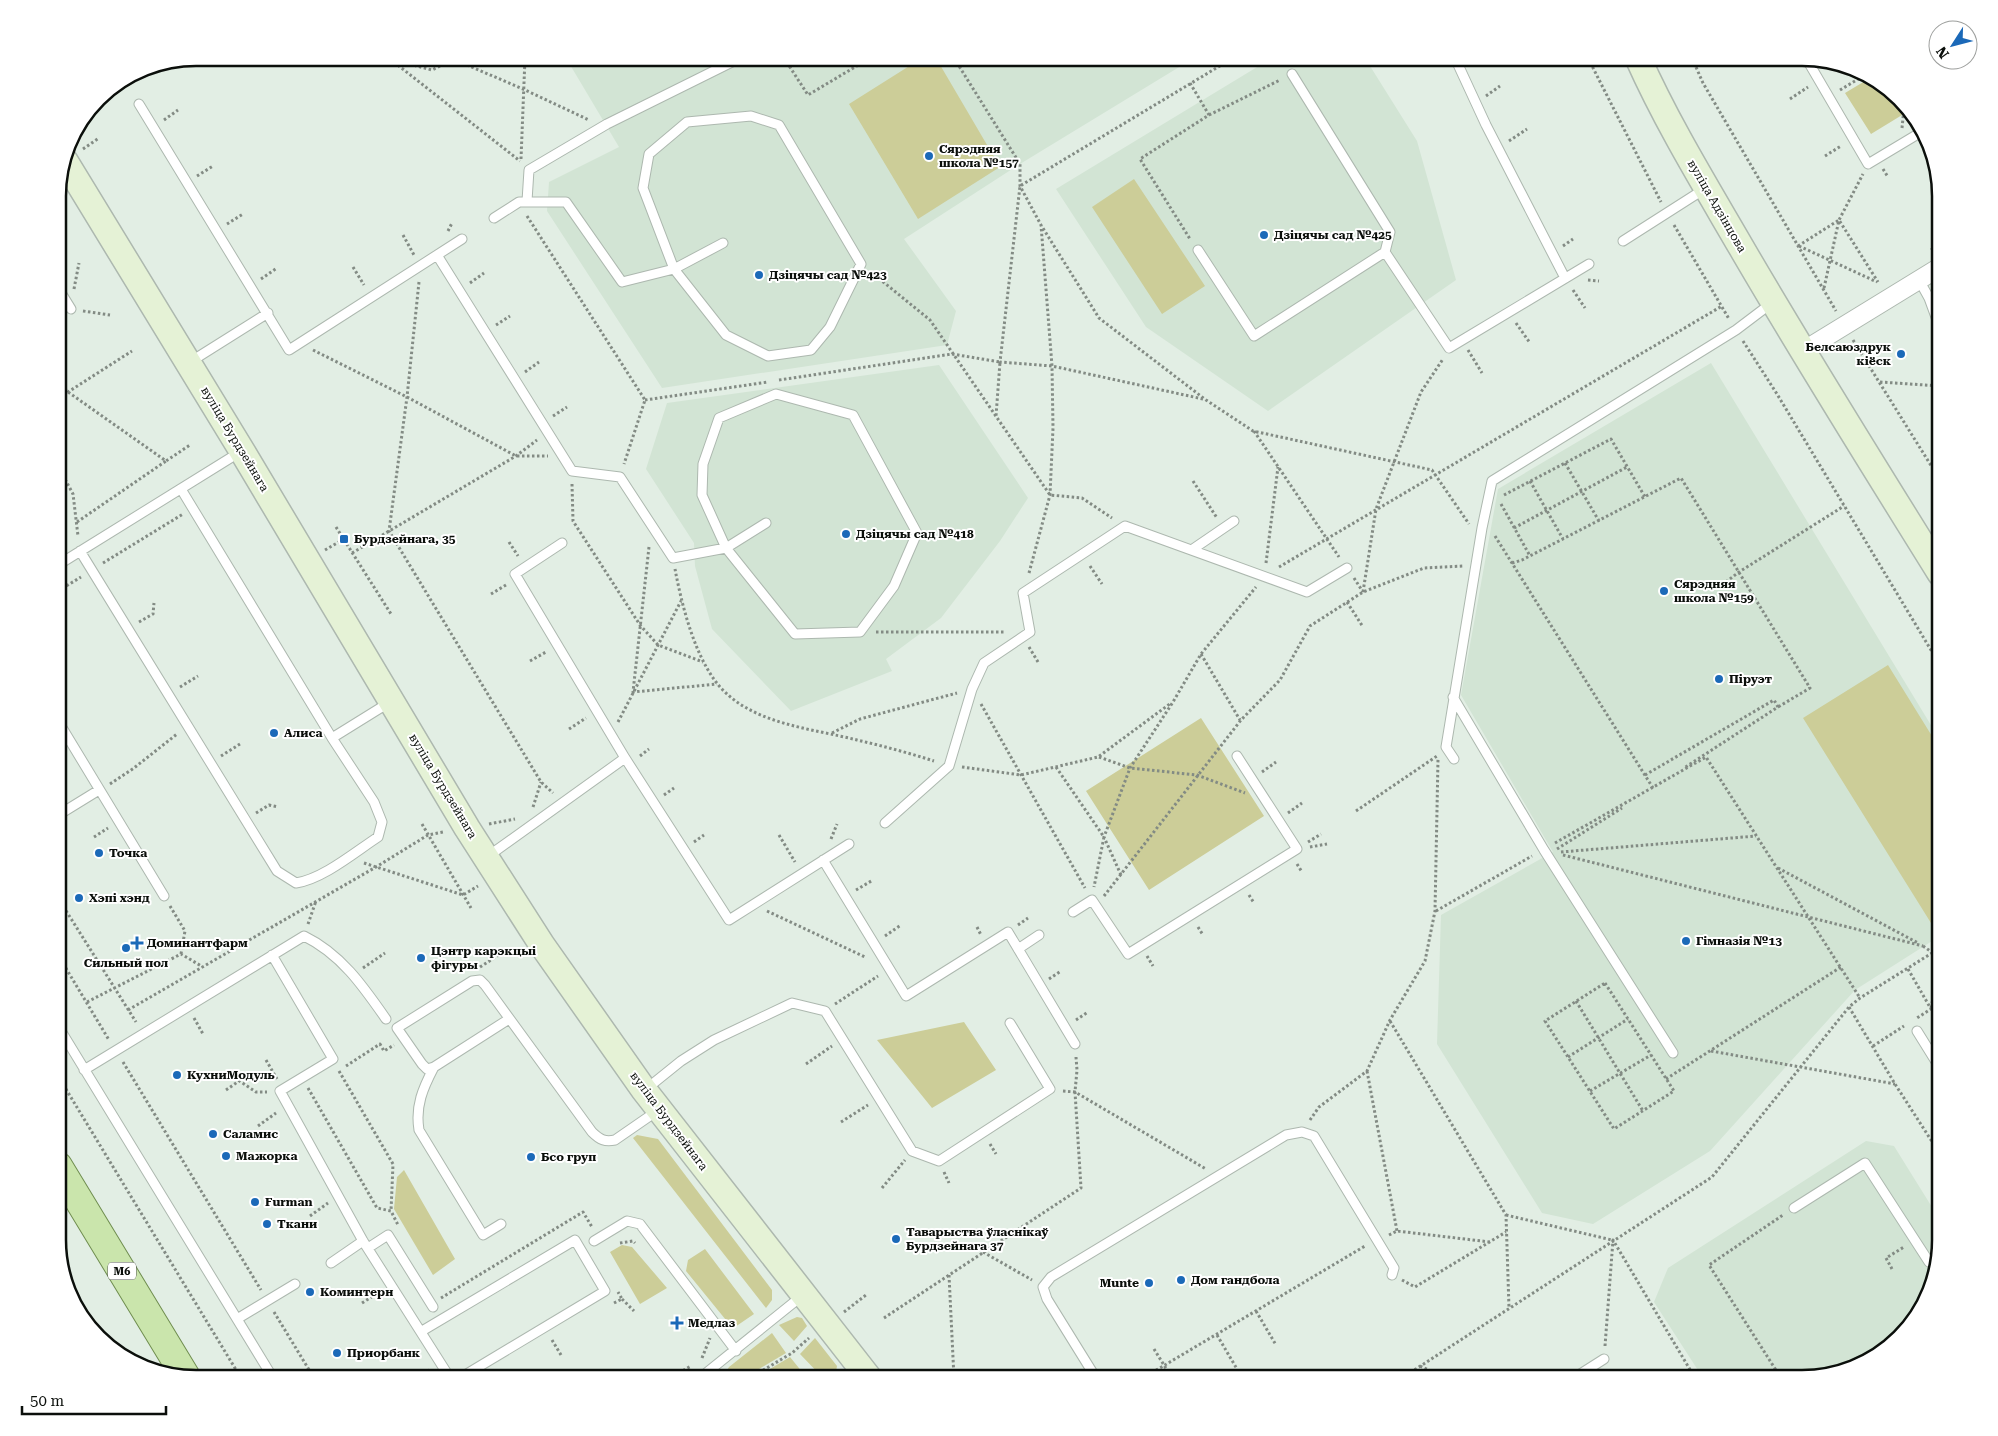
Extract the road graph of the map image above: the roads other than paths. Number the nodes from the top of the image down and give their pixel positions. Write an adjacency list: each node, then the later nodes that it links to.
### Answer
1 (724, 66): 10 (lane)
2 (1459, 66): 21 (lane)
3 (1642, 66): 9 (street, вуліца Адзінцова)
4 (1811, 67): 7 (lane)
5 (1292, 74): 16 (lane)
6 (139, 104): 27 (lane)
7 (1916, 135)
8 (70, 169): 29 (street, вуліца Бурдзейнага)
9 (1706, 188): 13 (lane); 23 (street, вуліца Адзінцова)
10 (523, 202): 11 (lane); 19 (lane)
11 (494, 218)
12 (462, 239): 17 (lane)
13 (1623, 242)
14 (723, 243): 19 (lane)
15 (1198, 250): 16 (lane)
16 (1385, 252): 21 (lane)
17 (437, 255): 27 (lane); 35 (lane)
18 (1589, 264): 21 (lane)
19 (674, 269): 19 (lane)
20 (1932, 272): 22 (street)
21 (1565, 278)
22 (1919, 280): 25 (lane); 28 (street)
23 (1773, 302): 28 (street, вуліца Адзінцова); 41 (lane)
24 (67, 303): 26 (lane)
25 (1932, 306)
26 (71, 309)
27 (268, 313): 29 (lane)
28 (1803, 351): 39 (street, вуліца Адзінцова)
29 (189, 363): 30 (street, вуліца Бурдзейнага)
30 (242, 451): 31 (lane); 42 (street, вуліца Бурдзейнага)
31 (181, 489): 37 (lane); 44 (lane)
32 (1234, 521): 36 (lane)
33 (766, 523): 35 (lane)
34 (562, 543): 46 (lane)
35 (726, 548): 35 (lane)
36 (1193, 550): 40 (lane); 50 (lane)
37 (80, 552): 38 (lane); 44 (lane)
38 (67, 560)
39 (1932, 560)
40 (1346, 568)
41 (1453, 697): 47 (lane); 65 (lane)
42 (392, 701): 44 (lane); 52 (street, вуліца Бурдзейнага)
43 (67, 737): 48 (lane)
44 (332, 738)
45 (1237, 756): 55 (lane)
46 (624, 758): 52 (lane); 53 (lane)
47 (1454, 759)
48 (98, 790): 49 (lane); 54 (lane)
49 (67, 810)
50 (885, 823)
51 (850, 844): 53 (lane)
52 (486, 858): 69 (street, вуліца Бурдзейнага)
53 (823, 860): 57 (lane)
54 (164, 896)
55 (1073, 912)
56 (1039, 935): 57 (lane)
57 (1018, 949): 64 (lane)
58 (272, 955): 59 (lane); 68 (lane); 75 (lane)
59 (386, 1018)
60 (509, 1019): 67 (lane); 67 (lane); 70 (lane)
61 (1010, 1023): 69 (lane)
62 (1917, 1031): 66 (lane)
63 (67, 1041): 68 (lane)
64 (1075, 1044)
65 (1673, 1053)
66 (1932, 1055)
67 (434, 1067): 73 (lane)
68 (84, 1070): 82 (lane)
69 (644, 1090): 70 (street, вуліца Бурдзейнага)
70 (660, 1110): 80 (street, вуліца Бурдзейнага)
71 (67, 1181): 86 (main road, М6)
72 (1794, 1208): 76 (lane)
73 (501, 1224)
74 (596, 1240): 84 (lane)
75 (366, 1244): 77 (lane); 81 (lane); 83 (lane)
76 (1930, 1262)
77 (331, 1263)
78 (1392, 1275): 92 (lane)
79 (295, 1284): 82 (lane)
80 (804, 1294): 84 (lane); 91 (street, вуліца Бурдзейнага)
81 (433, 1307)
82 (236, 1319): 87 (lane)
83 (422, 1332): 88 (lane); 89 (lane)
84 (736, 1351): 90 (lane)
85 (1604, 1359): 93 (lane)
86 (181, 1369)
87 (268, 1370)
88 (445, 1370)
89 (473, 1370)
90 (711, 1370)
91 (863, 1370)
92 (1091, 1370)
93 (1587, 1370)

